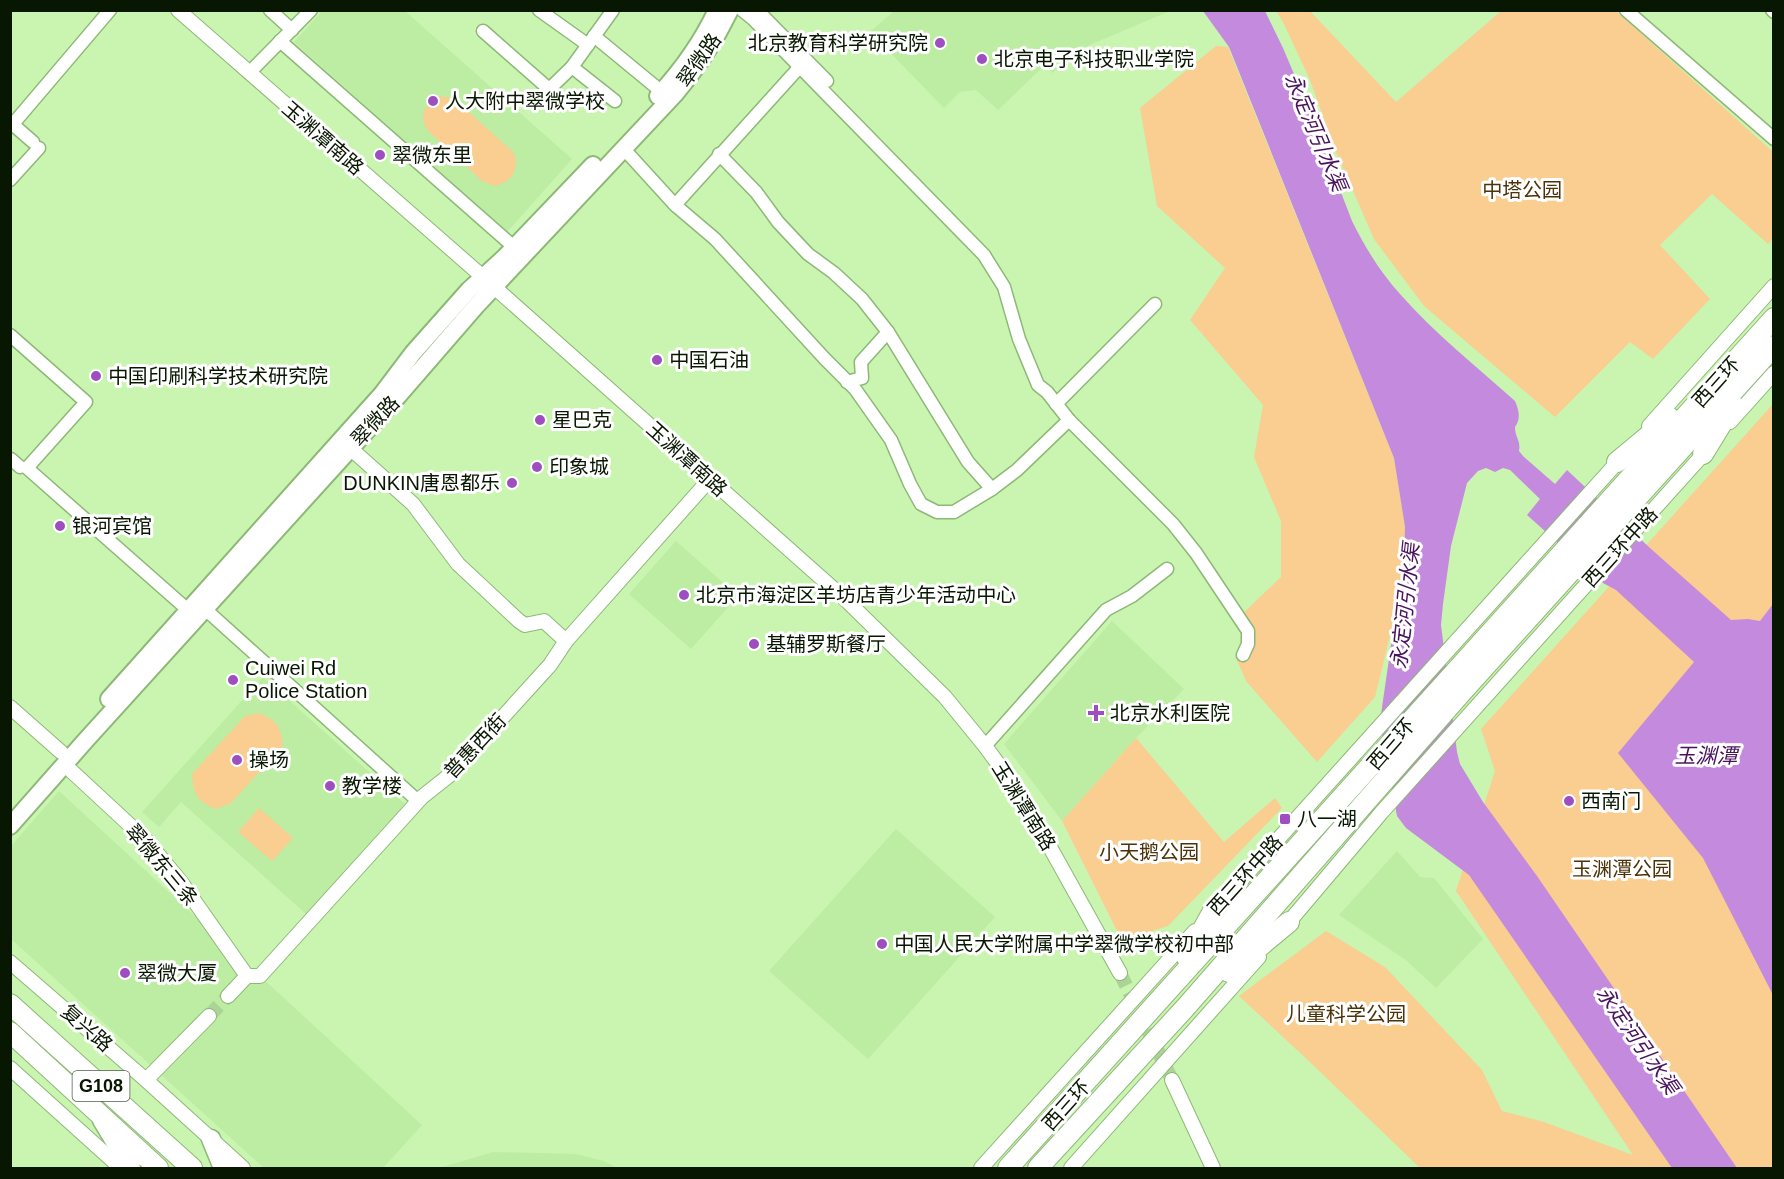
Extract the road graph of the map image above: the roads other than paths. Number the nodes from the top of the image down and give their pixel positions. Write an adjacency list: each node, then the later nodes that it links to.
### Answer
1 (110, 10): 23 (street)
2 (178, 10): 18 (street, 玉渊潭南路)
3 (270, 10): 12 (street)
4 (311, 10): 12 (street)
5 (538, 10): 15 (street)
6 (613, 10): 15 (street)
7 (717, 10): 20 (main road, 翠微路)
8 (730, 10): 25 (main road, 翠微路)
9 (742, 10): 16 (street)
10 (757, 10): 16 (street)
11 (1626, 10): 24 (street)
12 (292, 30): 14 (street)
13 (483, 31): 19 (street)
14 (280, 41): 18 (street); 29 (street)
15 (591, 41): 17 (street); 20 (street)
16 (802, 63): 26 (street); 39 (street)
17 (572, 67): 19 (street); 21 (street)
18 (249, 73): 30 (street, 玉渊潭南路)
19 (549, 89): 22 (street)
20 (662, 92): 29 (main road, 翠微路)
21 (615, 101)
22 (535, 103)
23 (12, 123): 27 (street)
24 (1773, 139)
25 (624, 149): 28 (street); 30 (main road, 翠微路)
26 (719, 154): 28 (street); 34 (street)
27 (10, 180)
28 (675, 205): 38 (street)
29 (514, 248): 30 (main road, 翠微路)
30 (488, 282): 41 (main road, 翠微路); 44 (street, 玉渊潭南路); 50 (main road, 翠微路)
31 (1773, 286): 43 (street, 西三环中路)
32 (1155, 304): 39 (street)
33 (1773, 318): 37 (highway, 西三环)
34 (888, 332): 38 (street); 45 (street)
35 (10, 335): 50 (street)
36 (1769, 360): 42 (highway); 46 (highway, 西三环)
37 (1726, 372): 43 (highway); 46 (highway, 西三环)
38 (847, 382): 45 (street)
39 (1056, 404): 40 (street)
40 (1068, 420): 45 (street); 52 (street)
41 (350, 448): 49 (main road, 翠微路); 51 (street)
42 (1703, 454): 46 (street, 西三环中路)
43 (1617, 462): 46 (street, 西三环中路)
44 (710, 479): 51 (street, 普惠西街); 54 (street, 玉渊潭南路)
45 (992, 489)
46 (1612, 512): 47 (highway, 西三环); 47 (street, 西三环中路); 60 (street, 西三环中路)
47 (1562, 553): 59 (street, 西三环中路); 64 (highway, 西三环); 67 (highway, 西三环)
48 (1167, 569): 54 (street)
49 (205, 609): 55 (main road, 翠微路); 56 (street)
50 (188, 610): 55 (main road, 翠微路)
51 (566, 641): 56 (street, 普惠西街)
52 (1243, 655)
53 (10, 707): 55 (street, 翠微东三条)
54 (985, 746): 62 (street, 玉渊潭南路)
55 (63, 758): 57 (main road, 翠微路); 58 (main road, 翠微路); 63 (street, 翠微东三条)
56 (418, 801): 63 (street, 普惠西街)
57 (10, 809)
58 (10, 826)
59 (1213, 911): 64 (highway); 81 (street, 西三环中路)
60 (1289, 922): 67 (highway); 84 (street)
61 (10, 962): 71 (street, 复兴路)
62 (1120, 973)
63 (247, 976): 65 (street, 普惠西街)
64 (1170, 989): 82 (highway, 西三环)
65 (228, 996)
66 (10, 1004): 78 (highway, 复兴路 / G108)
67 (1185, 1008): 83 (highway, 西三环)
68 (208, 1016): 71 (street)
69 (10, 1032): 73 (highway, G108)
70 (10, 1068): 75 (street)
71 (146, 1080): 74 (street, 复兴路)
72 (1172, 1080): 85 (street)
73 (98, 1114): 76 (main road); 77 (highway, G108)
74 (211, 1140): 79 (main road); 80 (street, 复兴路)
75 (121, 1168)
76 (130, 1168)
77 (158, 1168)
78 (192, 1168)
79 (223, 1168)
80 (243, 1168)
81 (981, 1168)
82 (1008, 1168)
83 (1038, 1168)
84 (1071, 1168)
85 (1213, 1168)

